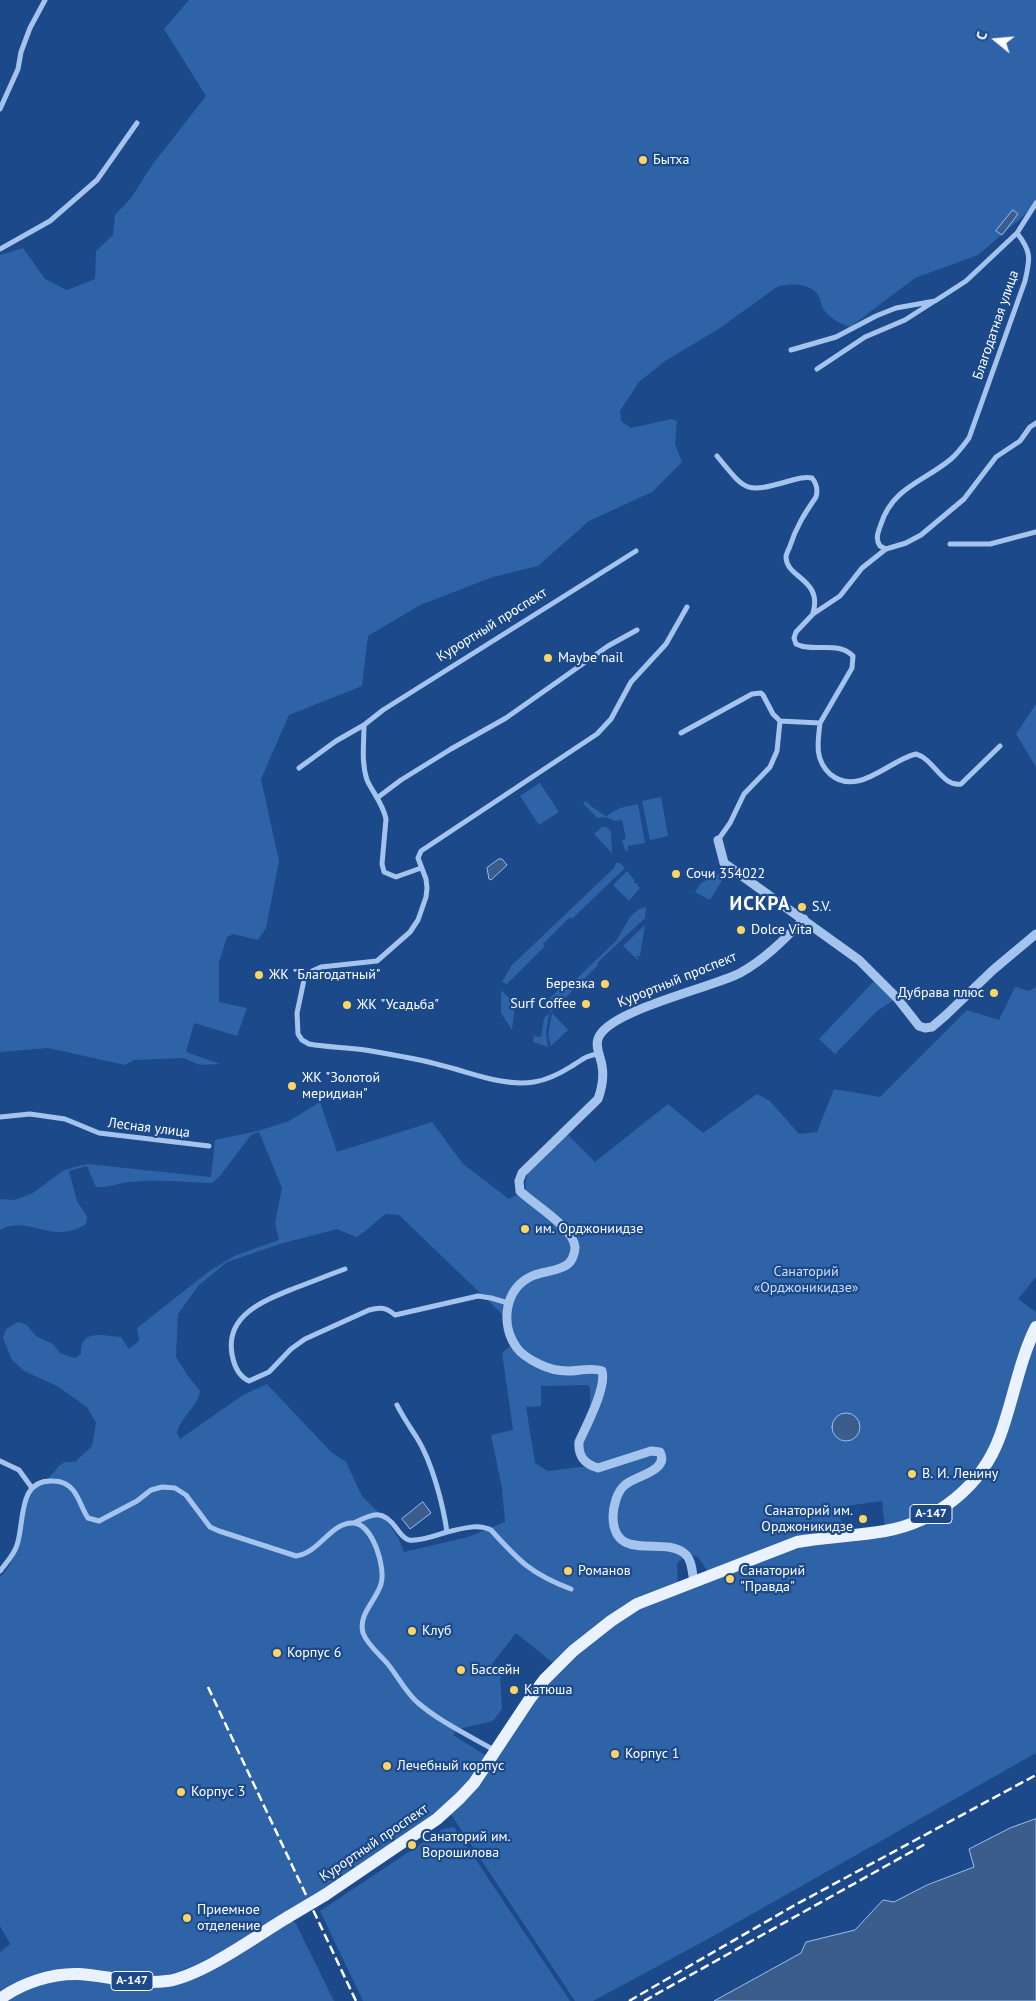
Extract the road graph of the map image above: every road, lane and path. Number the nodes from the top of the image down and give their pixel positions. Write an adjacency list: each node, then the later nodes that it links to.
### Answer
1 (45, 0): 2 (street)
2 (0, 109)
3 (137, 123): 6 (street)
4 (1036, 203): 5 (street)
5 (1017, 233): 7 (street, Благодатная улица); 14 (street, Благодатная улица)
6 (0, 249)
7 (935, 301): 8 (street, Благодатная улица); 9 (street)
8 (792, 350)
9 (817, 369)
10 (1036, 423): 14 (street)
11 (716, 456): 17 (street)
12 (1036, 532): 13 (street)
13 (950, 544)
14 (886, 549): 17 (street)
15 (636, 551): 21 (street, Курортный проспект)
16 (687, 607): 27 (street)
17 (813, 614): 20 (street)
18 (637, 630): 25 (street)
19 (780, 721): 20 (street); 22 (street); 26 (street)
20 (820, 723): 23 (street)
21 (364, 725): 24 (street, Курортный проспект); 25 (street)
22 (681, 733)
23 (1000, 746)
24 (299, 768)
25 (378, 798): 27 (street)
26 (718, 840): 28 (street)
27 (421, 868): 30 (street)
28 (804, 919): 29 (street); 30 (street, Курортный проспект)
29 (1036, 934)
30 (599, 1054): 34 (street, Курортный проспект)
31 (0, 1117): 32 (street, Лесная улица)
32 (209, 1146)
33 (345, 1269): 34 (street)
34 (508, 1303): 42 (street)
35 (1036, 1327): 42 (main road, Курортный проспект / А-147)
36 (397, 1405): 40 (street)
37 (0, 1461): 38 (street)
38 (32, 1488): 39 (street); 41 (street)
39 (353, 1523): 40 (street); 44 (street)
40 (447, 1532): 43 (street)
41 (0, 1571)
42 (694, 1582): 44 (main road, Курортный проспект / А-147)
43 (571, 1589)
44 (495, 1750): 45 (main road, Курортный проспект / А-147, bridge)
45 (0, 2000)

